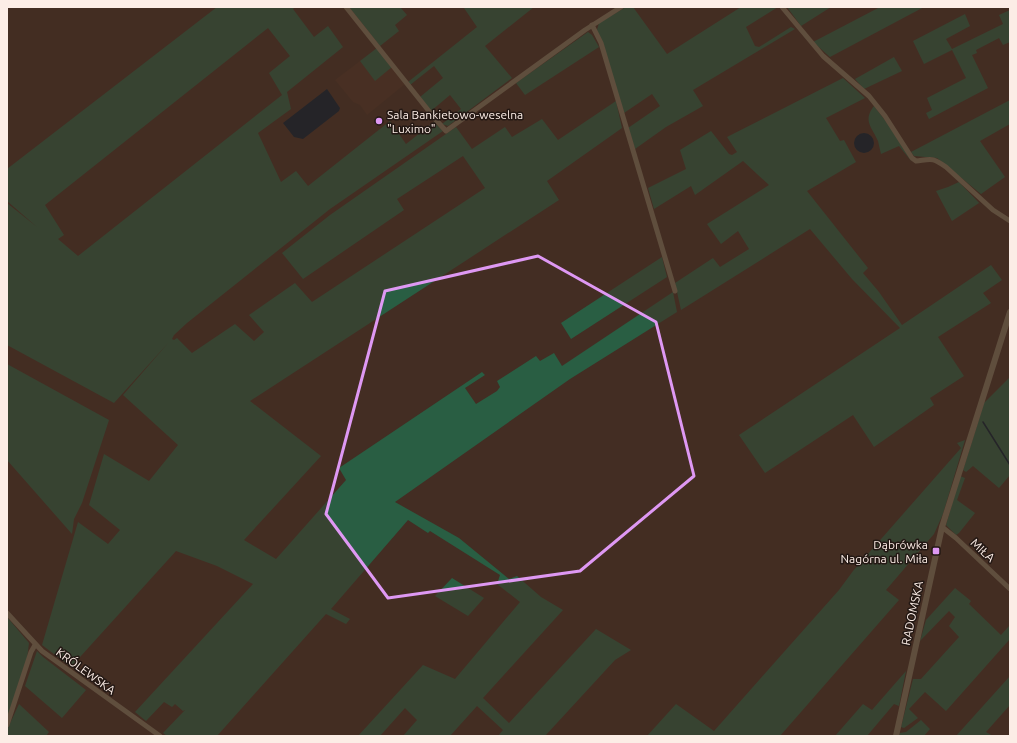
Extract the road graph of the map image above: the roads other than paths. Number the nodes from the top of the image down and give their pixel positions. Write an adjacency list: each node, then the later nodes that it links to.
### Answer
1 (346, 7): 4 (street)
2 (621, 7): 4 (street)
3 (782, 7): 5 (street)
4 (592, 25): 6 (street)
5 (1010, 221)
6 (675, 291)
7 (1010, 312): 8 (street, RADOMSKA)
8 (942, 527): 9 (street, MIŁA); 14 (street, RADOMSKA)
9 (1010, 589)
10 (7, 614): 11 (street, KRÓLEWSKA)
11 (35, 645): 12 (street); 13 (street, KRÓLEWSKA)
12 (7, 725)
13 (160, 736)
14 (896, 736)

